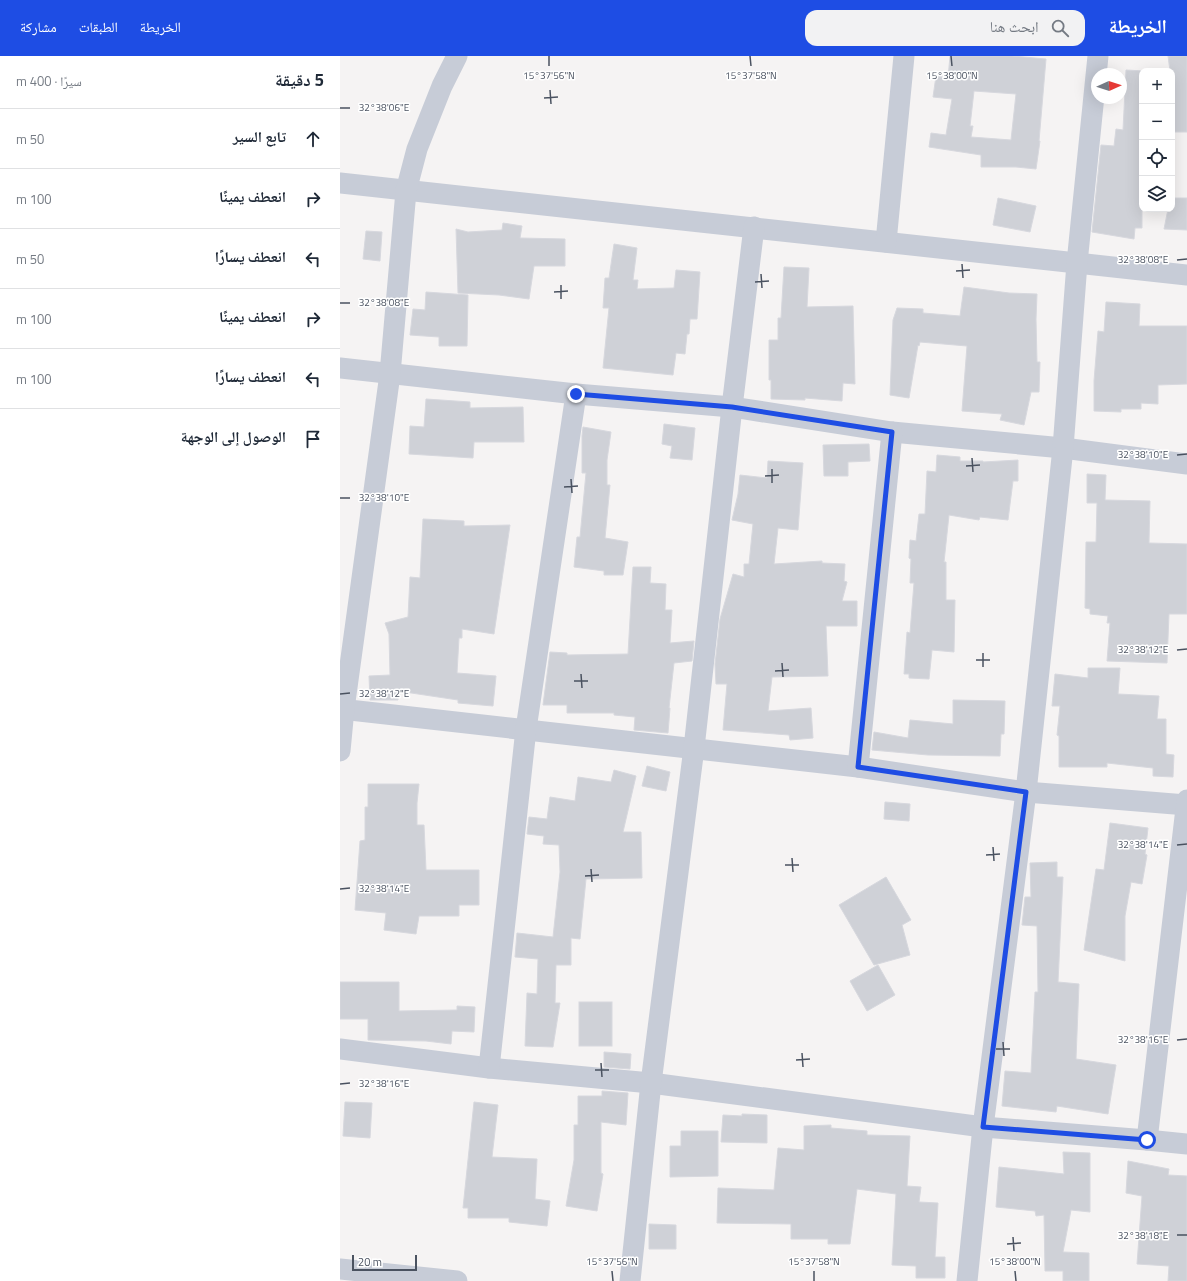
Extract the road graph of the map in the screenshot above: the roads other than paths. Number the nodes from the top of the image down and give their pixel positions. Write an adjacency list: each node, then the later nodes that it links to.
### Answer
1 (458, 56): 5 (street)
2 (904, 56): 7 (street)
3 (1098, 56): 8 (street)
4 (340, 183): 5 (street)
5 (406, 190): 6 (street); 11 (street)
6 (754, 227): 7 (street); 13 (street)
7 (886, 242): 8 (street)
8 (1077, 263): 9 (street); 15 (street)
9 (1187, 275)
10 (340, 368): 11 (street)
11 (390, 374): 12 (street); 17 (street)
12 (576, 394): 13 (street); 18 (street)
13 (732, 407): 14 (street); 19 (street)
14 (892, 432): 15 (street); 21 (street)
15 (1063, 448): 16 (street); 22 (street)
16 (1187, 464)
17 (342, 709): 18 (street); 20 (street)
18 (526, 729): 19 (street); 26 (street)
19 (694, 748): 21 (street); 27 (street)
20 (340, 751)
21 (858, 767): 22 (street)
22 (1026, 792): 24 (street); 28 (street)
23 (1187, 800): 24 (street)
24 (1187, 805): 29 (street)
25 (340, 1049): 26 (street)
26 (489, 1068): 27 (street)
27 (651, 1083): 28 (street); 33 (street)
28 (983, 1127): 29 (street); 34 (street)
29 (1147, 1140): 30 (street)
30 (1187, 1144)
31 (340, 1269): 32 (street)
32 (457, 1281)
33 (630, 1281)
34 (966, 1281)

